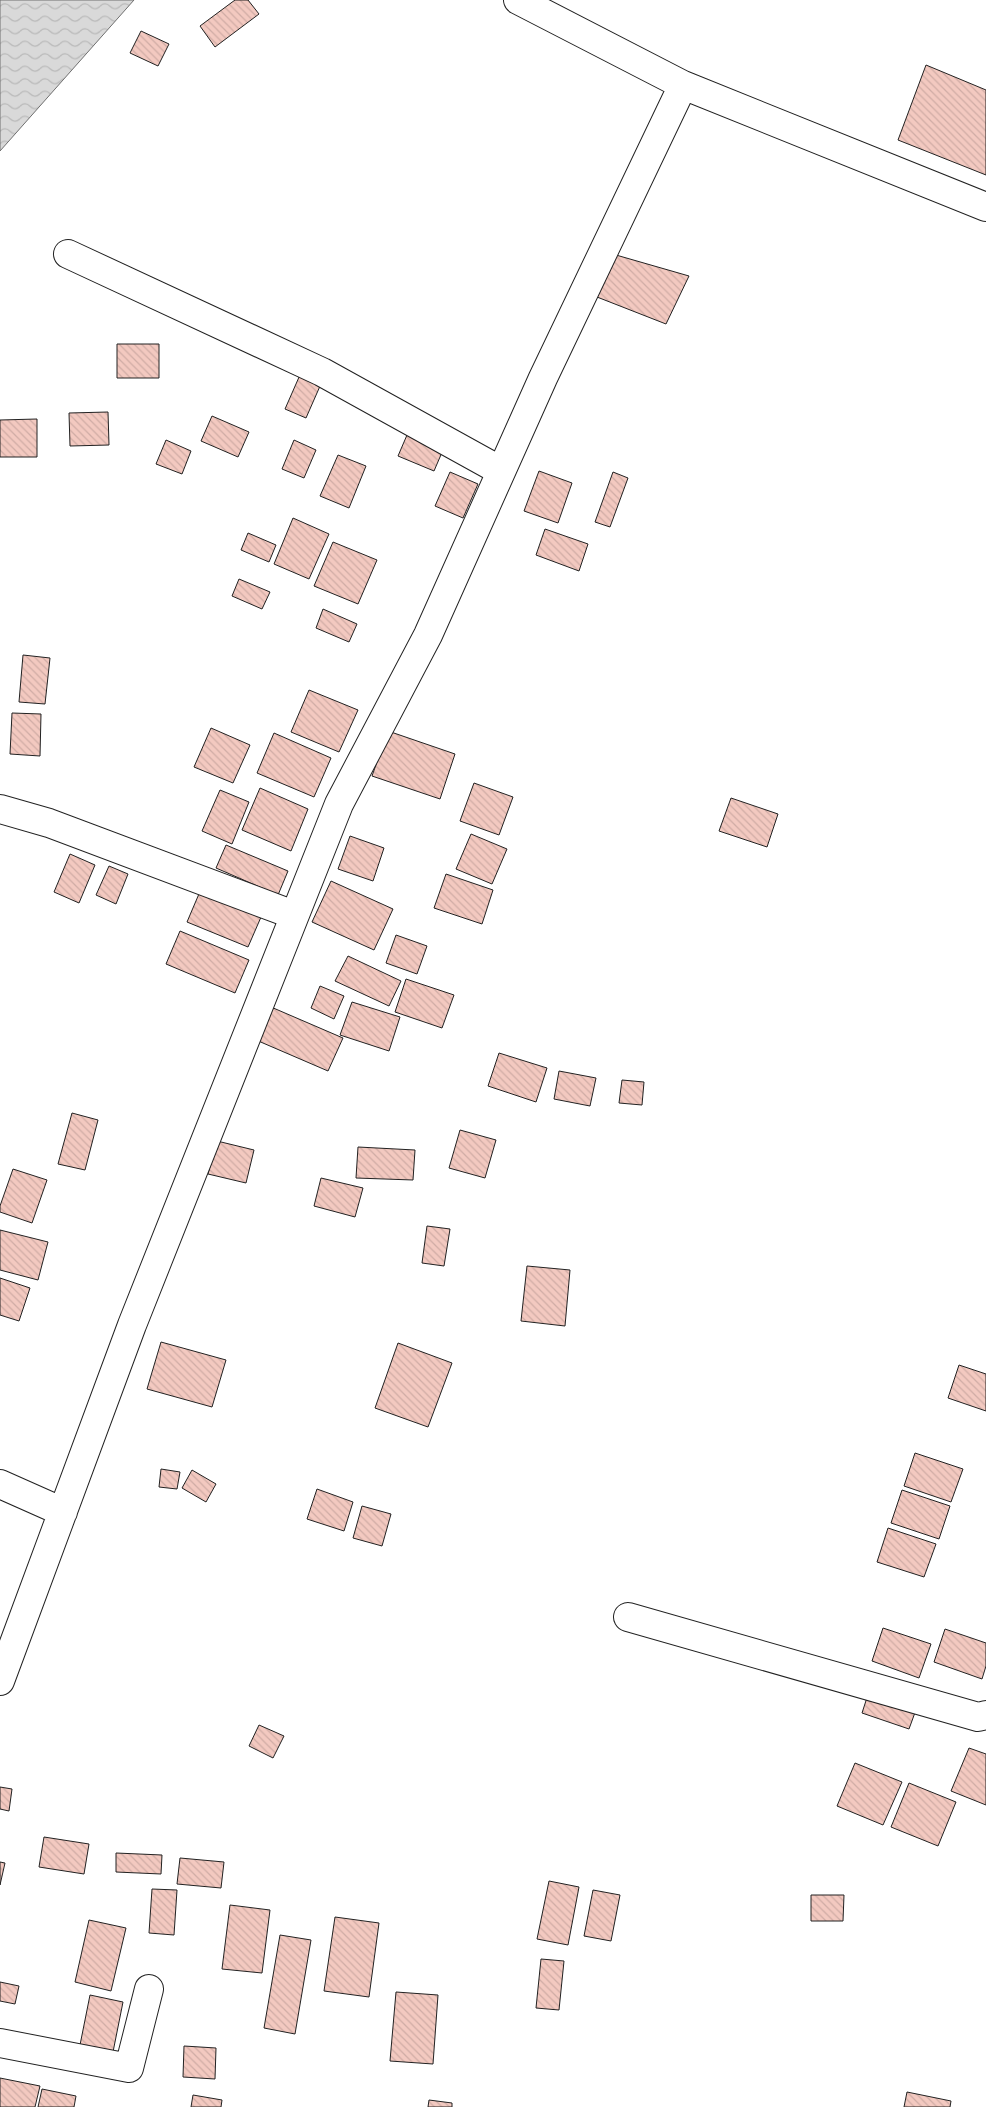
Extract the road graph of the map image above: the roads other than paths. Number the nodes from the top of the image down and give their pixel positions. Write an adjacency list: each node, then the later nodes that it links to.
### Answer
1 (518, 0): 2 (street)
2 (683, 85): 3 (street); 5 (street)
3 (986, 207)
4 (68, 254): 5 (street)
5 (502, 471): 7 (street)
6 (0, 809): 7 (street)
7 (294, 916): 9 (street)
8 (0, 1484): 9 (street)
9 (62, 1512): 11 (street)
10 (628, 1616): 12 (street)
11 (0, 1681)
12 (986, 1716)
13 (149, 1989): 14 (street)
14 (0, 2044)

